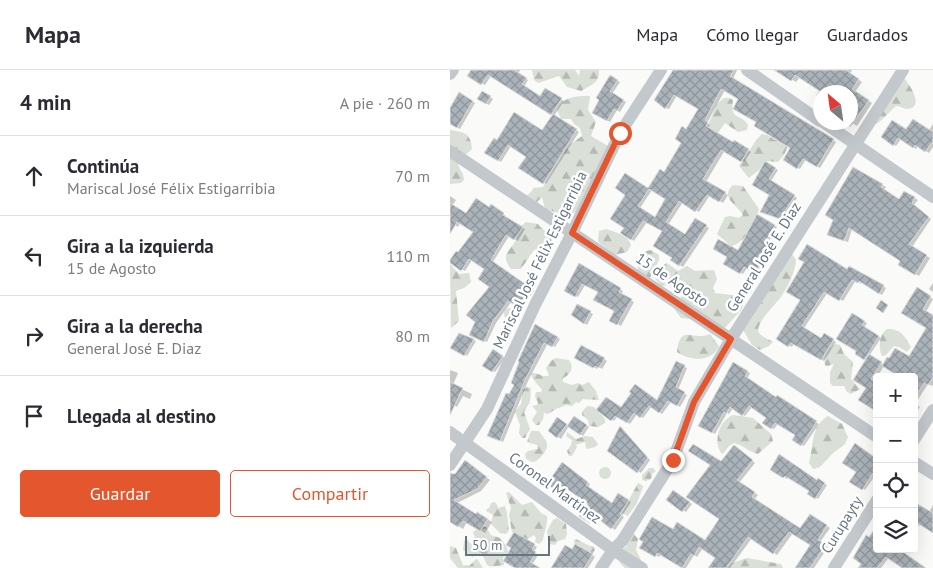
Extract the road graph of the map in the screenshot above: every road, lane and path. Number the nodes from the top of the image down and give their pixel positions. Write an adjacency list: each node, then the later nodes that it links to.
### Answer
1 (453, 70): 5 (street)
2 (661, 70): 11 (street, Mariscal José Félix Estigarribia)
3 (747, 70): 6 (street)
4 (902, 70): 8 (street, General José E. Diaz)
5 (450, 74)
6 (813, 116)
7 (834, 130): 8 (street)
8 (854, 144): 10 (street); 12 (street, General José E. Diaz)
9 (450, 151): 11 (street, 15 de Agosto)
10 (933, 196)
11 (572, 233): 12 (street, 15 de Agosto); 17 (street, Mariscal José Félix Estigarribia)
12 (731, 339): 15 (street, 15 de Agosto); 22 (street, General José E. Diaz)
13 (933, 410): 16 (street)
14 (450, 432): 17 (street, Coronel Martínez)
15 (873, 434)
16 (918, 434)
17 (465, 443): 19 (street, Mariscal José Félix Estigarribia); 22 (street, Coronel Martínez)
18 (916, 463): 20 (street)
19 (450, 464)
20 (933, 474)
21 (873, 506): 25 (street, Curupayty)
22 (613, 550): 23 (street, General José E. Diaz); 24 (street, Coronel Martínez)
23 (601, 568)
24 (642, 568)
25 (834, 568)

